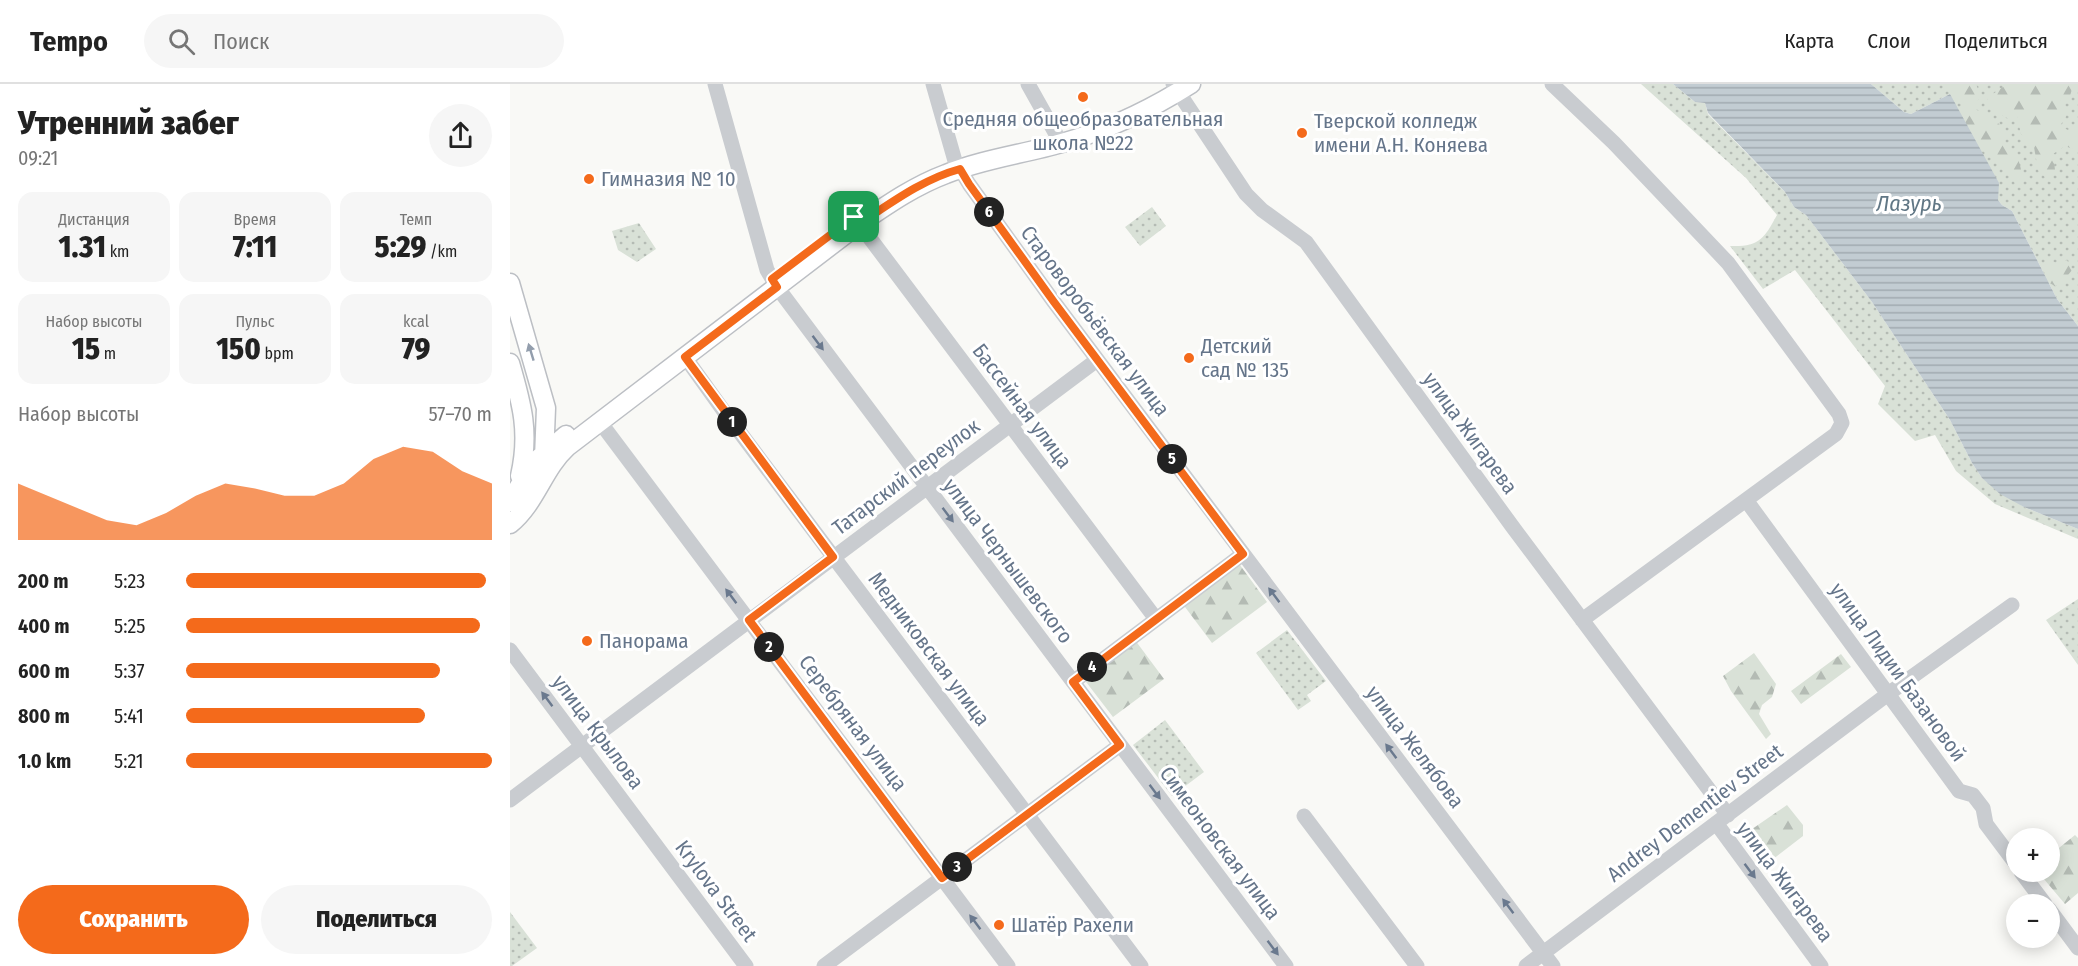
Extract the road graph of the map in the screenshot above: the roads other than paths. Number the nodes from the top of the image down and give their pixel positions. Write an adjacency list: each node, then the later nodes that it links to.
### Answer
1 (716, 84): 10 (street, улица Чернышевского)
2 (933, 84): 7 (street, Староворобьёвская улица)
3 (1028, 84): 6 (street)
4 (1552, 84): 23 (street)
5 (1178, 86): 6 (main road); 30 (street, улица Жигарева)
6 (1058, 139): 7 (main road)
7 (958, 165): 8 (main road); 12 (street, Староворобьёвская улица)
8 (856, 221): 10 (main road); 16 (street, Бассейная улица)
9 (510, 283): 15 (main road, one-way to 9)
10 (774, 283): 11 (main road); 17 (main road); 20 (street, улица Чернышевского, one-way to 20)
11 (685, 357): 17 (main road); 26 (street, Медниковская улица)
12 (1097, 360): 16 (street, Татарский переулок); 25 (street, Староворобьёвская улица)
13 (510, 363): 14 (main road)
14 (518, 408): 18 (main road); 21 (main road)
15 (546, 408): 17 (main road); 18 (main road)
16 (1010, 425): 20 (street, Татарский переулок); 28 (street, Бассейная улица)
17 (589, 426): 18 (main road); 22 (main road); 29 (street, Серебряная улица, one-way to 17)
18 (554, 435): 19 (main road)
19 (544, 451): 21 (main road); 22 (main road)
20 (927, 487): 26 (street, Татарский переулок); 32 (street, улица Чернышевского, one-way to 32)
21 (514, 494)
22 (533, 497): 24 (main road)
23 (1746, 500): 30 (street); 33 (street, улица Лидии Базановой)
24 (510, 524)
25 (1243, 554): 28 (street); 44 (street, улица Желябова, one-way to 25)
26 (833, 557): 29 (street, Татарский переулок); 37 (street, Медниковская улица)
27 (2012, 605): 33 (street, Andrey Dementiev Street)
28 (1156, 619): 32 (street)
29 (749, 620): 35 (street, Татарский переулок); 41 (street, Серебряная улица)
30 (1582, 621): 39 (street, улица Жигарева)
31 (510, 650): 35 (street, улица Крылова, one-way to 31)
32 (1073, 682): 34 (street, улица Чернышевского)
33 (1888, 694): 39 (street, Andrey Dementiev Street); 40 (street, улица Лидии Базановой)
34 (1120, 745): 37 (street); 49 (street, Симеоновская улица, one-way to 49)
35 (582, 746): 36 (street, Татарский переулок); 45 (street, улица Крылова)
36 (510, 800)
37 (1027, 815): 41 (street); 48 (street, Медниковская улица)
38 (1304, 816): 50 (street)
39 (1722, 819): 44 (street, Andrey Dementiev Street); 53 (street, улица Жигарева, one-way to 53)
40 (2006, 851)
41 (942, 878): 46 (street); 47 (street, Серебряная улица, one-way to 41)
42 (2060, 924): 43 (street)
43 (2078, 948)
44 (1543, 953): 51 (street, Andrey Dementiev Street); 52 (street, улица Желябова)
45 (746, 966)
46 (824, 966)
47 (1008, 966)
48 (1140, 966)
49 (1286, 966)
50 (1417, 966)
51 (1526, 966)
52 (1553, 966)
53 (1821, 966)

